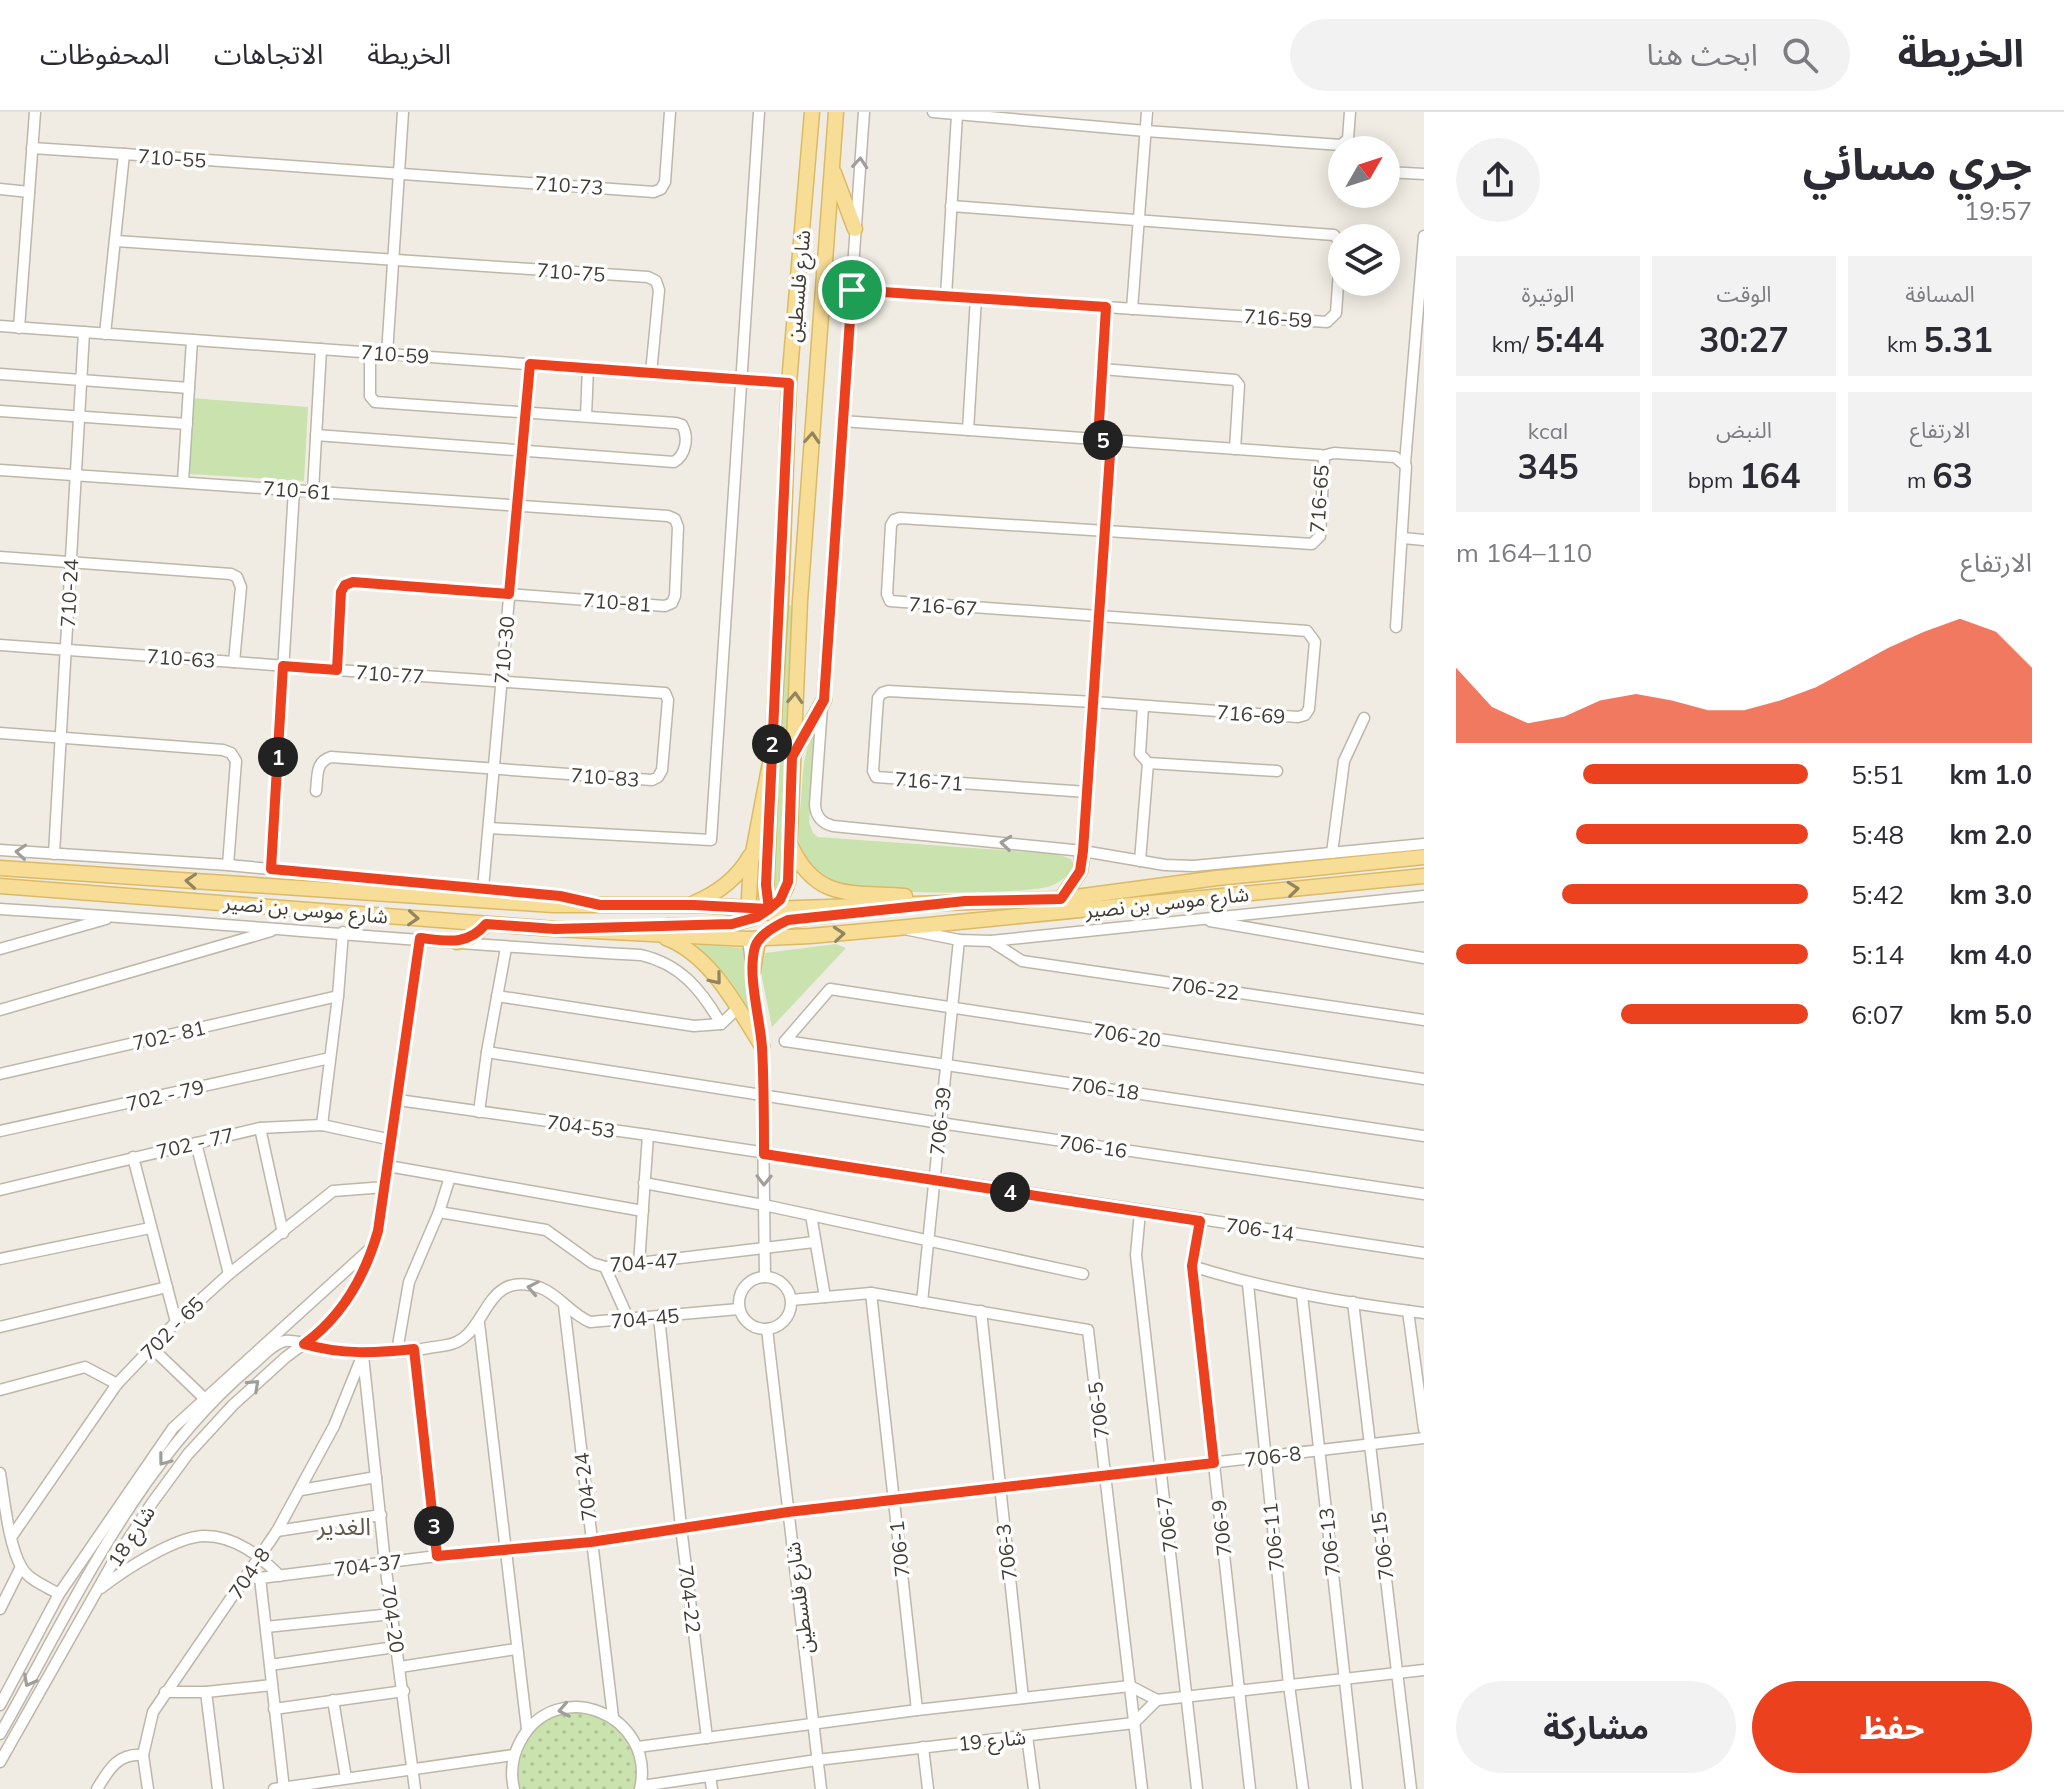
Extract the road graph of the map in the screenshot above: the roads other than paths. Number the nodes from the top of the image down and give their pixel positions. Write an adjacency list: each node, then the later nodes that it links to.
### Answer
1 (35, 112): 13 (street)
2 (403, 112): 16 (street)
3 (670, 112): 16 (street, 710-73)
4 (759, 112): 45 (street)
5 (812, 112): 47 (main road, شارع فلسطين)
6 (836, 112): 15 (main road, شارع فلسطين)
7 (864, 112): 23 (street, one-way to 7)
8 (933, 112): 11 (street)
9 (1147, 112): 12 (street)
10 (1350, 112): 12 (street)
11 (957, 115): 12 (street); 21 (street)
12 (1146, 131): 22 (street)
13 (32, 148): 14 (street); 20 (street)
14 (124, 154): 16 (street, 710-55); 25 (street, 710-55)
15 (832, 169): 23 (main road); 76 (main road, شارع فلسطين, one-way to 15)
16 (399, 173): 26 (street)
17 (1400, 173): 18 (street)
18 (1424, 174)
19 (0, 189): 20 (street)
20 (29, 192): 33 (street)
21 (951, 206): 22 (street, 716-59); 28 (street)
22 (1139, 221): 31 (street); 31 (street, 716-59)
23 (855, 229): 27 (street)
24 (1424, 236): 62 (street)
25 (116, 241): 26 (street, 710-75); 35 (street, 710-55)
26 (393, 259): 39 (street); 43 (street, 710-75)
27 (852, 290): 28 (street, 716-59); 53 (street)
28 (946, 296): 29 (street, 716-59)
29 (976, 298): 30 (street, 716-59); 55 (street)
30 (1106, 307): 31 (street, 716-59); 42 (street)
31 (1132, 309)
32 (0, 326): 33 (street, 710-59)
33 (19, 328): 34 (street, 710-59)
34 (84, 332): 35 (street, 710-59); 46 (street, 710-24)
35 (105, 334): 36 (street, 710-59)
36 (192, 340): 37 (street, 710-59); 48 (street)
37 (321, 349): 38 (street, 710-59); 56 (street)
38 (370, 353): 39 (street, 710-59); 50 (street)
39 (387, 354): 40 (street, 710-59)
40 (530, 364): 41 (street, 710-59); 50 (street, 710-30)
41 (588, 368): 43 (street, 710-59); 52 (street)
42 (1102, 369): 57 (street); 59 (street)
43 (651, 373): 45 (street, 710-59)
44 (0, 374): 46 (street)
45 (743, 379): 47 (street, 710-59); 98 (street)
46 (81, 380): 48 (street); 51 (street, 710-24)
47 (789, 383): 75 (main road, شارع فلسطين)
48 (189, 388): 54 (street)
49 (0, 411): 51 (street)
50 (526, 412): 52 (street); 60 (street, 710-30)
51 (79, 416): 54 (street); 64 (street, 710-24)
52 (586, 416): 60 (street)
53 (842, 421): 55 (street, 716-65); 85 (street)
54 (187, 424): 65 (street)
55 (968, 430): 57 (street, 716-65)
56 (316, 435): 60 (street); 67 (street)
57 (1098, 439): 58 (street, 716-65)
58 (1111, 440): 59 (street, 716-65); 69 (street)
59 (1235, 449): 61 (street, 716-65)
60 (522, 452): 68 (street, 710-30)
61 (1322, 456): 62 (street); 69 (street, 716-65)
62 (1405, 463): 70 (street)
63 (0, 470): 64 (street, 710-61)
64 (76, 475): 65 (street, 710-61); 73 (street, 710-24)
65 (183, 482): 66 (street, 710-61)
66 (294, 490): 67 (street, 710-61); 82 (street)
67 (313, 491): 68 (street, 710-61)
68 (517, 505): 74 (street, 710-30); 74 (street, 710-81)
69 (1105, 531): 77 (street); 77 (street, 716-67)
70 (1403, 538): 71 (street); 78 (street)
71 (1424, 540)
72 (0, 557): 73 (street)
73 (71, 563): 80 (street, 710-24); 81 (street, 710-63)
74 (509, 594): 83 (street, 710-77); 84 (street, 710-30)
75 (781, 600): 76 (main road); 91 (main road, شارع فلسطين)
76 (800, 601): 92 (main road, شارع فلسطين, one-way to 76)
77 (1099, 617): 86 (street); 87 (street, 716-69)
78 (1396, 627)
79 (0, 645): 80 (street, 710-63)
80 (66, 649): 81 (street, 710-63); 90 (street, 710-24)
81 (234, 662): 82 (street)
82 (283, 666): 83 (street); 110 (street)
83 (337, 670): 84 (street, 710-77)
84 (502, 682): 94 (street, 710-30); 94 (street, 710-83)
85 (824, 700): 92 (main road); 102 (street, one-way to 85)
86 (1094, 702): 87 (street, 716-69); 97 (street); 97 (street, 716-71)
87 (1143, 706): 93 (street)
88 (1364, 718): 104 (street)
89 (0, 733): 90 (street)
90 (61, 738): 105 (street, 710-24); 108 (street)
91 (772, 752): 103 (main road, شارع فلسطين); 124 (main road)
92 (792, 757): 99 (main road, شارع فلسطين)
93 (1148, 763): 95 (street); 107 (street)
94 (494, 770): 96 (street); 98 (street, 710-30)
95 (1277, 771)
96 (316, 791)
97 (1087, 792): 102 (street)
98 (489, 828): 114 (street, 710-30)
99 (788, 840): 119 (main road); 124 (main road, شارع فلسطين)
100 (1424, 844): 104 (street)
101 (0, 850): 105 (street, one-way to 101)
102 (1083, 851): 107 (street); 111 (main road)
103 (753, 853): 122 (main road); 125 (main road, شارع فلسطين)
104 (1332, 853): 107 (street)
105 (54, 854): 108 (street)
106 (1424, 857): 115 (main road, شارع موسى بن نصير)
107 (1140, 861)
108 (228, 865): 110 (street)
109 (0, 868): 121 (main road, شارع موسى بن نصير, one-way to 109)
110 (271, 869): 114 (street)
111 (1080, 871): 115 (main road); 117 (main road)
112 (1424, 876): 131 (main road, شارع موسى بن نصير, one-way to 112)
113 (0, 886): 128 (main road, شارع موسى بن نصير, one-way to 128)
114 (483, 888): 121 (street)
115 (1101, 893): 117 (main road, شارع موسى بن نصير)
116 (1424, 896): 118 (street)
117 (1061, 899): 119 (main road, شارع موسى بن نصير)
118 (1397, 899): 120 (street); 127 (street)
119 (965, 901): 124 (main road, شارع موسى بن نصير); 129 (main road)
120 (1424, 903)
121 (600, 905): 122 (main road, شارع موسى بن نصير)
122 (689, 905): 125 (main road, شارع موسى بن نصير)
123 (0, 909): 126 (street)
124 (769, 909): 125 (main road, شارع موسى بن نصير); 129 (main road)
125 (748, 914): 132 (main road); 137 (main road, شارع فلسطين)
126 (116, 916): 130 (street); 142 (street)
127 (1196, 919): 139 (street); 143 (street)
128 (486, 924): 132 (main road, شارع موسى بن نصير); 140 (main road)
129 (778, 924): 135 (main road); 137 (main road)
130 (279, 928): 133 (street); 149 (street)
131 (898, 928): 135 (main road, شارع موسى بن نصير, one-way to 131); 138 (street)
132 (555, 929): 134 (main road, شارع موسى بن نصير)
133 (343, 932): 136 (street); 145 (street)
134 (654, 934): 137 (main road, شارع موسى بن نصير); 147 (main road, one-way to 147)
135 (810, 936): 137 (main road, شارع موسى بن نصير)
136 (420, 938): 140 (street); 160 (street, شارع 18)
137 (755, 938): 144 (main road, شارع فلسطين)
138 (959, 940): 139 (street); 148 (street, 706-39)
139 (991, 941): 150 (street, 706-22)
140 (457, 942): 141 (street)
141 (506, 948): 146 (street); 151 (street)
142 (0, 949)
143 (1424, 958)
144 (753, 971): 153 (street)
145 (338, 996): 155 (street); 157 (street, 702- 81)
146 (497, 996): 151 (street); 154 (street)
147 (738, 1008): 151 (street); 153 (main road)
148 (952, 1009): 152 (street, 706-20); 156 (street, 706-39); 158 (street, 706-20)
149 (0, 1010)
150 (1424, 1020)
151 (721, 1024)
152 (785, 1041): 156 (street, 706-18)
153 (762, 1046): 159 (street)
154 (487, 1052): 159 (street, 706-16); 161 (street)
155 (330, 1058): 163 (street); 165 (street, 702 - 79)
156 (946, 1065): 162 (street, 706-39); 167 (street, 706-18)
157 (0, 1074)
158 (1424, 1079)
159 (763, 1095): 162 (street, 706-16); 170 (street)
160 (398, 1100): 161 (street, 704-53); 168 (street, شارع 18)
161 (479, 1112): 166 (street, 704-53)
162 (940, 1123): 174 (street, 706-39); 178 (street, 706-16)
163 (322, 1125): 164 (street, 702 - 77); 168 (street, 702 - 77)
164 (260, 1128): 169 (street, 702 - 77); 186 (street)
165 (0, 1131)
166 (648, 1135): 170 (street, 704-53); 175 (street)
167 (1424, 1136)
168 (392, 1140): 172 (street, شارع 18)
169 (196, 1143): 171 (street, 702 - 77); 196 (street)
170 (764, 1154): 174 (street, 706-14); 179 (street, one-way to 179)
171 (133, 1157): 177 (street, 702 - 77); 185 (street)
172 (388, 1166): 173 (street); 176 (street, شارع 18)
173 (450, 1177): 180 (street); 181 (street)
174 (934, 1180): 182 (street, 706-14); 187 (street, 706-39)
175 (644, 1183): 179 (street); 180 (street)
176 (385, 1187): 186 (street, 702 - 65); 189 (street, شارع 18)
177 (0, 1190)
178 (1424, 1194)
179 (764, 1205): 183 (street); 190 (street)
180 (643, 1211): 193 (street)
181 (439, 1212): 195 (street, 704-47); 223 (street)
182 (1140, 1212): 184 (street, 706-14); 235 (street, 706-7)
183 (811, 1215): 187 (street); 188 (street)
184 (1200, 1221): 191 (street, 706-14); 194 (street, 706-9)
185 (150, 1228): 192 (street); 200 (street)
186 (283, 1233): 196 (street, 702 - 65)
187 (928, 1241): 197 (street); 205 (street, 706-39)
188 (814, 1242): 190 (street, 704-47); 203 (street)
189 (373, 1246): 220 (street, شارع 18); 227 (street)
190 (764, 1249): 193 (street, 704-47); 198 (street)
191 (1424, 1253)
192 (0, 1259)
193 (639, 1264): 195 (street, 704-47)
194 (1192, 1266): 199 (street); 234 (street, 706-9)
195 (605, 1267): 213 (street)
196 (229, 1274): 215 (street, 702 - 65)
197 (1083, 1274)
198 (765, 1277): 204 (street); 208 (street)
199 (1248, 1284): 202 (street); 233 (street, 706-11)
200 (167, 1287): 215 (street); 217 (street)
201 (871, 1293): 203 (street, 706-5); 205 (street, 706-5); 241 (street, 706-1)
202 (1302, 1295): 206 (street); 232 (street, 706-13)
203 (825, 1297): 204 (street, 706-5)
204 (791, 1300): 218 (street)
205 (922, 1302): 209 (street, 706-5)
206 (1353, 1302): 210 (street); 231 (street, 706-15)
207 (564, 1305): 214 (street, 704-45, one-way to 214); 216 (street, 704-45); 219 (street, 704-24)
208 (739, 1309): 212 (street, 704-45); 218 (street)
209 (981, 1311): 237 (street, 706-5); 239 (street, 706-3)
210 (1408, 1311): 211 (street); 229 (street)
211 (1424, 1313)
212 (659, 1317): 213 (street, 704-45); 244 (street, 704-22)
213 (629, 1320): 216 (street, 704-45)
214 (479, 1321): 222 (street, 704-45); 248 (street)
215 (176, 1322): 221 (street, 702 - 65)
216 (590, 1322): 219 (street)
217 (0, 1327)
218 (767, 1329): 242 (street, شارع فلسطين)
219 (568, 1343): 247 (street, 704-24)
220 (304, 1344): 224 (street, 704-45); 228 (street, شارع 18); 256 (street, شارع 18, one-way to 220)
221 (152, 1348): 225 (street, 702 - 65); 227 (street)
222 (414, 1349): 223 (street, 704-45); 250 (street)
223 (397, 1351): 224 (street, 704-45)
224 (363, 1354): 238 (street, 704-20); 240 (street, 704-8)
225 (117, 1384): 226 (street); 246 (street, 702 - 65)
226 (0, 1390)
227 (204, 1398): 228 (street)
228 (192, 1417): 258 (street); 287 (street, شارع 18, one-way to 287)
229 (1424, 1429)
230 (1424, 1438): 231 (street, 706-8)
231 (1370, 1445): 232 (street, 706-8); 267 (street, 706-15)
232 (1319, 1451): 233 (street, 706-8); 268 (street, 706-13)
233 (1264, 1457): 234 (street, 706-8); 270 (street, 706-11)
234 (1214, 1463): 235 (street, 706-8); 273 (street, 706-9)
235 (1161, 1469): 237 (street, 706-8); 276 (street, 706-7)
236 (0, 1473): 246 (street)
237 (1106, 1476): 239 (street, 706-8); 271 (street, 706-5)
238 (376, 1477): 240 (street); 243 (street, 704-20)
239 (999, 1488): 241 (street, 706-8); 277 (street, 706-3)
240 (301, 1490): 245 (street, 704-8)
241 (894, 1500): 242 (street, 706-8); 282 (street, 706-1)
242 (788, 1512): 244 (street, 704-37); 284 (street, شارع فلسطين)
243 (381, 1515): 245 (street); 251 (street, 704-20)
244 (681, 1527): 247 (street, 704-37); 289 (street, 704-22)
245 (277, 1531): 249 (street, 704-8)
246 (12, 1536): 252 (street)
247 (591, 1542): 248 (street, 704-37); 283 (street, 704-24)
248 (506, 1549): 250 (street, 704-37); 263 (street)
249 (260, 1556): 253 (street); 254 (street, 704-8); 256 (street)
250 (437, 1556): 251 (street, 704-37)
251 (385, 1563): 253 (street, 704-37); 260 (street, 704-20)
252 (21, 1567): 257 (street); 258 (street)
253 (280, 1576): 255 (street, 704-37)
254 (246, 1578): 255 (street, 704-37); 274 (street, 704-8)
255 (260, 1578): 261 (street)
256 (96, 1591): 295 (street, شارع 18)
257 (4, 1592): 259 (street)
258 (59, 1594): 280 (street)
259 (0, 1609)
260 (392, 1614): 261 (street); 262 (street, 704-20)
261 (266, 1627): 264 (street)
262 (395, 1647): 264 (street); 265 (street, 704-20)
263 (516, 1649): 265 (street); 286 (street)
264 (270, 1665): 269 (street)
265 (400, 1667): 272 (street, 704-20)
266 (1424, 1670): 267 (street)
267 (1398, 1673): 268 (street); 315 (street, 706-15)
268 (1344, 1679): 270 (street); 314 (street, 706-13)
269 (272, 1685): 275 (street); 281 (street)
270 (1289, 1685): 273 (street); 313 (street, 706-11)
271 (1130, 1686): 277 (street, شارع 19); 279 (street); 285 (street, 706-5)
272 (404, 1691): 278 (street); 296 (street, 704-20)
273 (1239, 1691): 276 (street); 312 (street, 706-9)
274 (165, 1692): 275 (street); 292 (street, 704-8)
275 (206, 1692): 302 (street)
276 (1187, 1696): 279 (street); 311 (street, 706-7)
277 (1023, 1698): 282 (street, شارع 19)
278 (333, 1700): 281 (street); 298 (street)
279 (1157, 1700): 285 (street)
280 (0, 1705)
281 (274, 1709): 303 (street)
282 (917, 1710): 284 (street, شارع 19)
283 (613, 1717): 286 (street, one-way to 286); 290 (street)
284 (813, 1723): 289 (street, شارع 19); 294 (street, شارع فلسطين)
285 (1134, 1723): 288 (street, شارع 19); 310 (street, 706-5)
286 (527, 1729): 293 (street)
287 (0, 1734)
288 (1027, 1736): 291 (street, شارع 19); 309 (street)
289 (707, 1738): 290 (street, شارع 19)
290 (638, 1747): 299 (street)
291 (923, 1747): 294 (street, شارع 19); 308 (street)
292 (143, 1755): 300 (street); 301 (street, 704-8)
293 (513, 1755): 296 (street); 305 (street)
294 (817, 1760): 297 (street, شارع 19); 307 (street)
295 (0, 1762)
296 (412, 1769): 298 (street); 304 (street, 704-20)
297 (710, 1776): 299 (street, شارع 19); 306 (street)
298 (351, 1782): 303 (street)
299 (641, 1787)
300 (97, 1789)
301 (148, 1789)
302 (218, 1789)
303 (280, 1789)
304 (415, 1789)
305 (514, 1789)
306 (712, 1789)
307 (821, 1789)
308 (928, 1789)
309 (1034, 1789)
310 (1142, 1789)
311 (1197, 1789)
312 (1250, 1789)
313 (1303, 1789)
314 (1357, 1789)
315 (1411, 1789)

